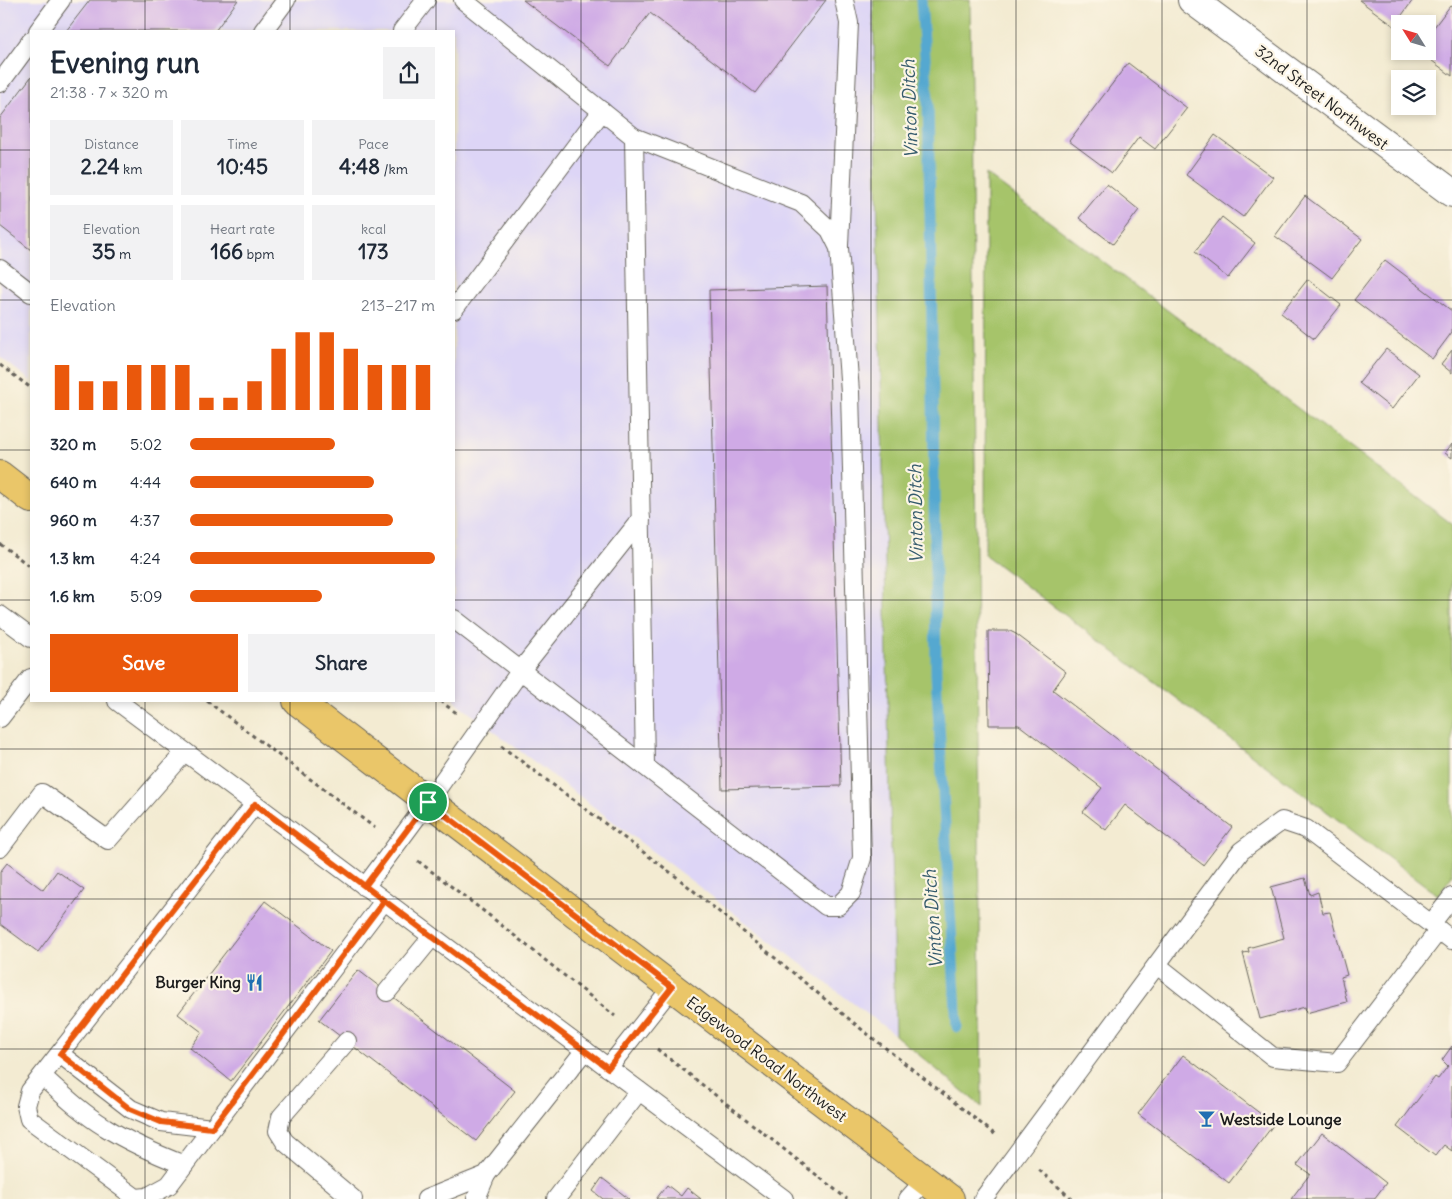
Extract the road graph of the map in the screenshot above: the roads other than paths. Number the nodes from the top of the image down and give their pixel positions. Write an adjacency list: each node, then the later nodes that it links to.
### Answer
1 (62, 0): 7 (lane)
2 (286, 0): 8 (lane)
3 (426, 0): 9 (lane)
4 (463, 0): 12 (lane)
5 (844, 0): 15 (lane)
6 (1192, 0): 14 (street, 32nd Street Northwest)
7 (39, 30)
8 (264, 30)
9 (403, 30)
10 (30, 42): 11 (lane)
11 (0, 83)
12 (602, 111): 13 (lane); 18 (lane)
13 (634, 137): 15 (lane); 21 (lane)
14 (1452, 193)
15 (839, 248): 31 (lane)
16 (0, 268): 17 (lane)
17 (30, 292)
18 (456, 303)
19 (0, 475): 20 (main road)
20 (30, 498)
21 (641, 519): 25 (lane); 31 (lane)
22 (0, 615): 24 (lane)
23 (455, 620): 25 (lane)
24 (30, 637)
25 (521, 670): 31 (lane); 32 (lane)
26 (30, 679): 29 (lane)
27 (118, 702): 30 (lane)
28 (297, 702): 32 (main road, Edgewood Road Northwest)
29 (0, 718)
30 (185, 752): 33 (lane); 34 (lane)
31 (645, 766)
32 (428, 802): 35 (lane); 41 (main road, Edgewood Road Northwest)
33 (255, 804): 35 (lane); 45 (lane)
34 (0, 848)
35 (365, 886): 37 (lane)
36 (1452, 896): 38 (lane)
37 (384, 901): 39 (lane); 49 (lane)
38 (1441, 931): 40 (lane); 40 (lane)
39 (432, 937): 42 (lane); 44 (lane)
40 (1157, 965): 60 (lane)
41 (672, 987): 46 (lane); 52 (main road, Edgewood Road Northwest)
42 (387, 992)
43 (347, 1041): 54 (lane)
44 (584, 1050): 46 (lane); 51 (lane)
45 (60, 1054): 47 (lane); 49 (lane)
46 (608, 1068): 48 (lane)
47 (42, 1076): 50 (lane); 53 (lane)
48 (639, 1091): 57 (lane); 58 (lane)
49 (212, 1128): 50 (lane)
50 (184, 1165): 53 (lane)
51 (486, 1176): 55 (lane); 56 (lane)
52 (917, 1189): 59 (main road, Edgewood Road Northwest)
53 (136, 1198)
54 (353, 1199)
55 (426, 1199)
56 (476, 1199)
57 (556, 1199)
58 (784, 1199)
59 (950, 1199)
60 (983, 1199)

